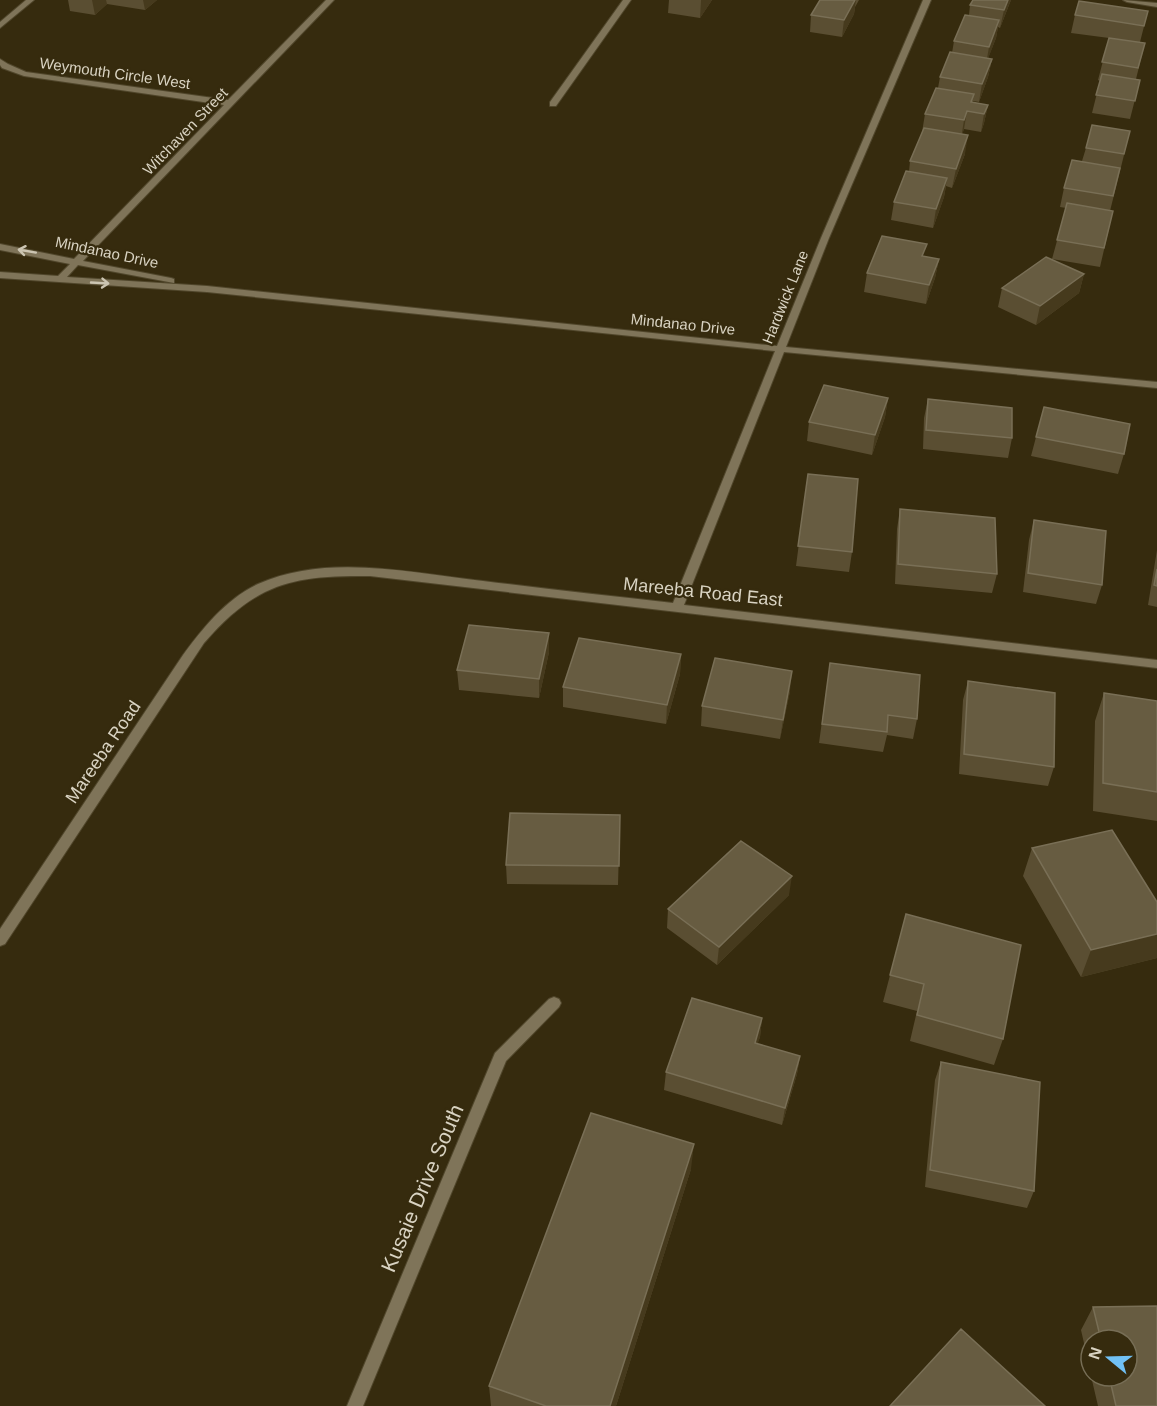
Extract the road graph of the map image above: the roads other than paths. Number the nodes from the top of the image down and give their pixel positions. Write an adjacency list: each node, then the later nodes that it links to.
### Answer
1 (30, 0): 7 (street)
2 (330, 0): 9 (street, Witchaven Street)
3 (627, 0): 10 (street)
4 (927, 0): 16 (street, Hardwick Lane)
5 (1127, 0): 6 (street)
6 (1157, 5)
7 (0, 26)
8 (0, 61): 9 (street, Weymouth Circle West)
9 (230, 104): 12 (street, Witchaven Street)
10 (553, 104)
11 (0, 247): 12 (street, Mindanao Drive, one-way to 11)
12 (79, 260): 14 (street, Witchaven Street); 15 (street, Mindanao Drive)
13 (0, 276): 14 (street, Mindanao Drive)
14 (59, 280): 15 (street, Mindanao Drive, one-way to 15)
15 (207, 289): 16 (street, Mindanao Drive)
16 (781, 349): 17 (street, Mindanao Drive); 19 (street, Hardwick Lane)
17 (1157, 385)
18 (249, 594): 19 (street, Mareeba Road East); 21 (street, Mareeba Road)
19 (676, 607): 20 (street, Mareeba Road East)
20 (1157, 664)
21 (0, 940)
22 (554, 1003): 23 (street, Kusaie Drive South)
23 (355, 1406)

